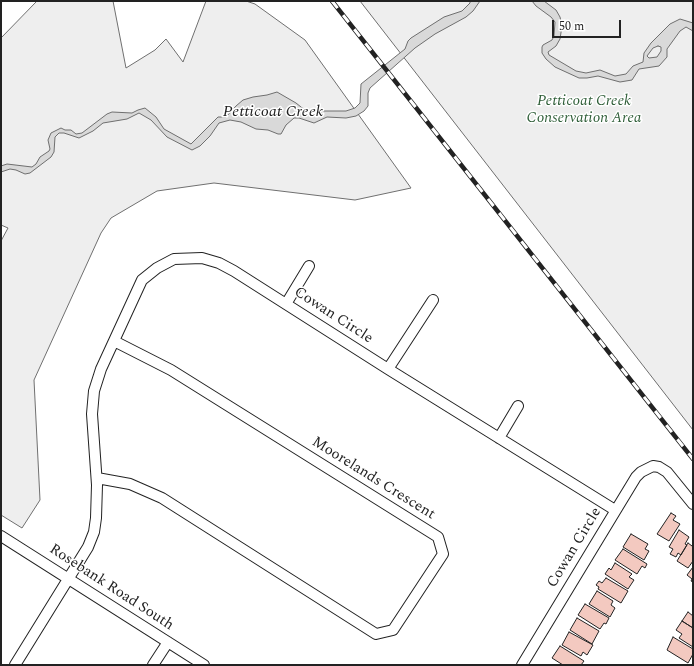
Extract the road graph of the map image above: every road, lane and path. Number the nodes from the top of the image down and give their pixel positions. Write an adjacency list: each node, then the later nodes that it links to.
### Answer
1 (309, 266): 3 (street)
2 (433, 300): 5 (street)
3 (286, 304): 4 (street, Cowan Circle); 5 (street, Cowan Circle)
4 (114, 341): 8 (street, Cowan Circle); 8 (street, Moorelands Crescent)
5 (388, 369): 7 (street, Cowan Circle)
6 (518, 406): 7 (street)
7 (500, 438): 10 (street, Cowan Circle)
8 (96, 478): 12 (street, Cowan Circle)
9 (693, 504): 10 (street)
10 (615, 510): 17 (street, Cowan Circle)
11 (1, 536): 12 (street, Rosebank Road South)
12 (69, 578): 13 (street, Rosebank Road South); 14 (street, Cowan Circle)
13 (168, 642): 15 (street); 16 (street, Rosebank Road South)
14 (15, 665)
15 (153, 665)
16 (204, 665)
17 (522, 665)

